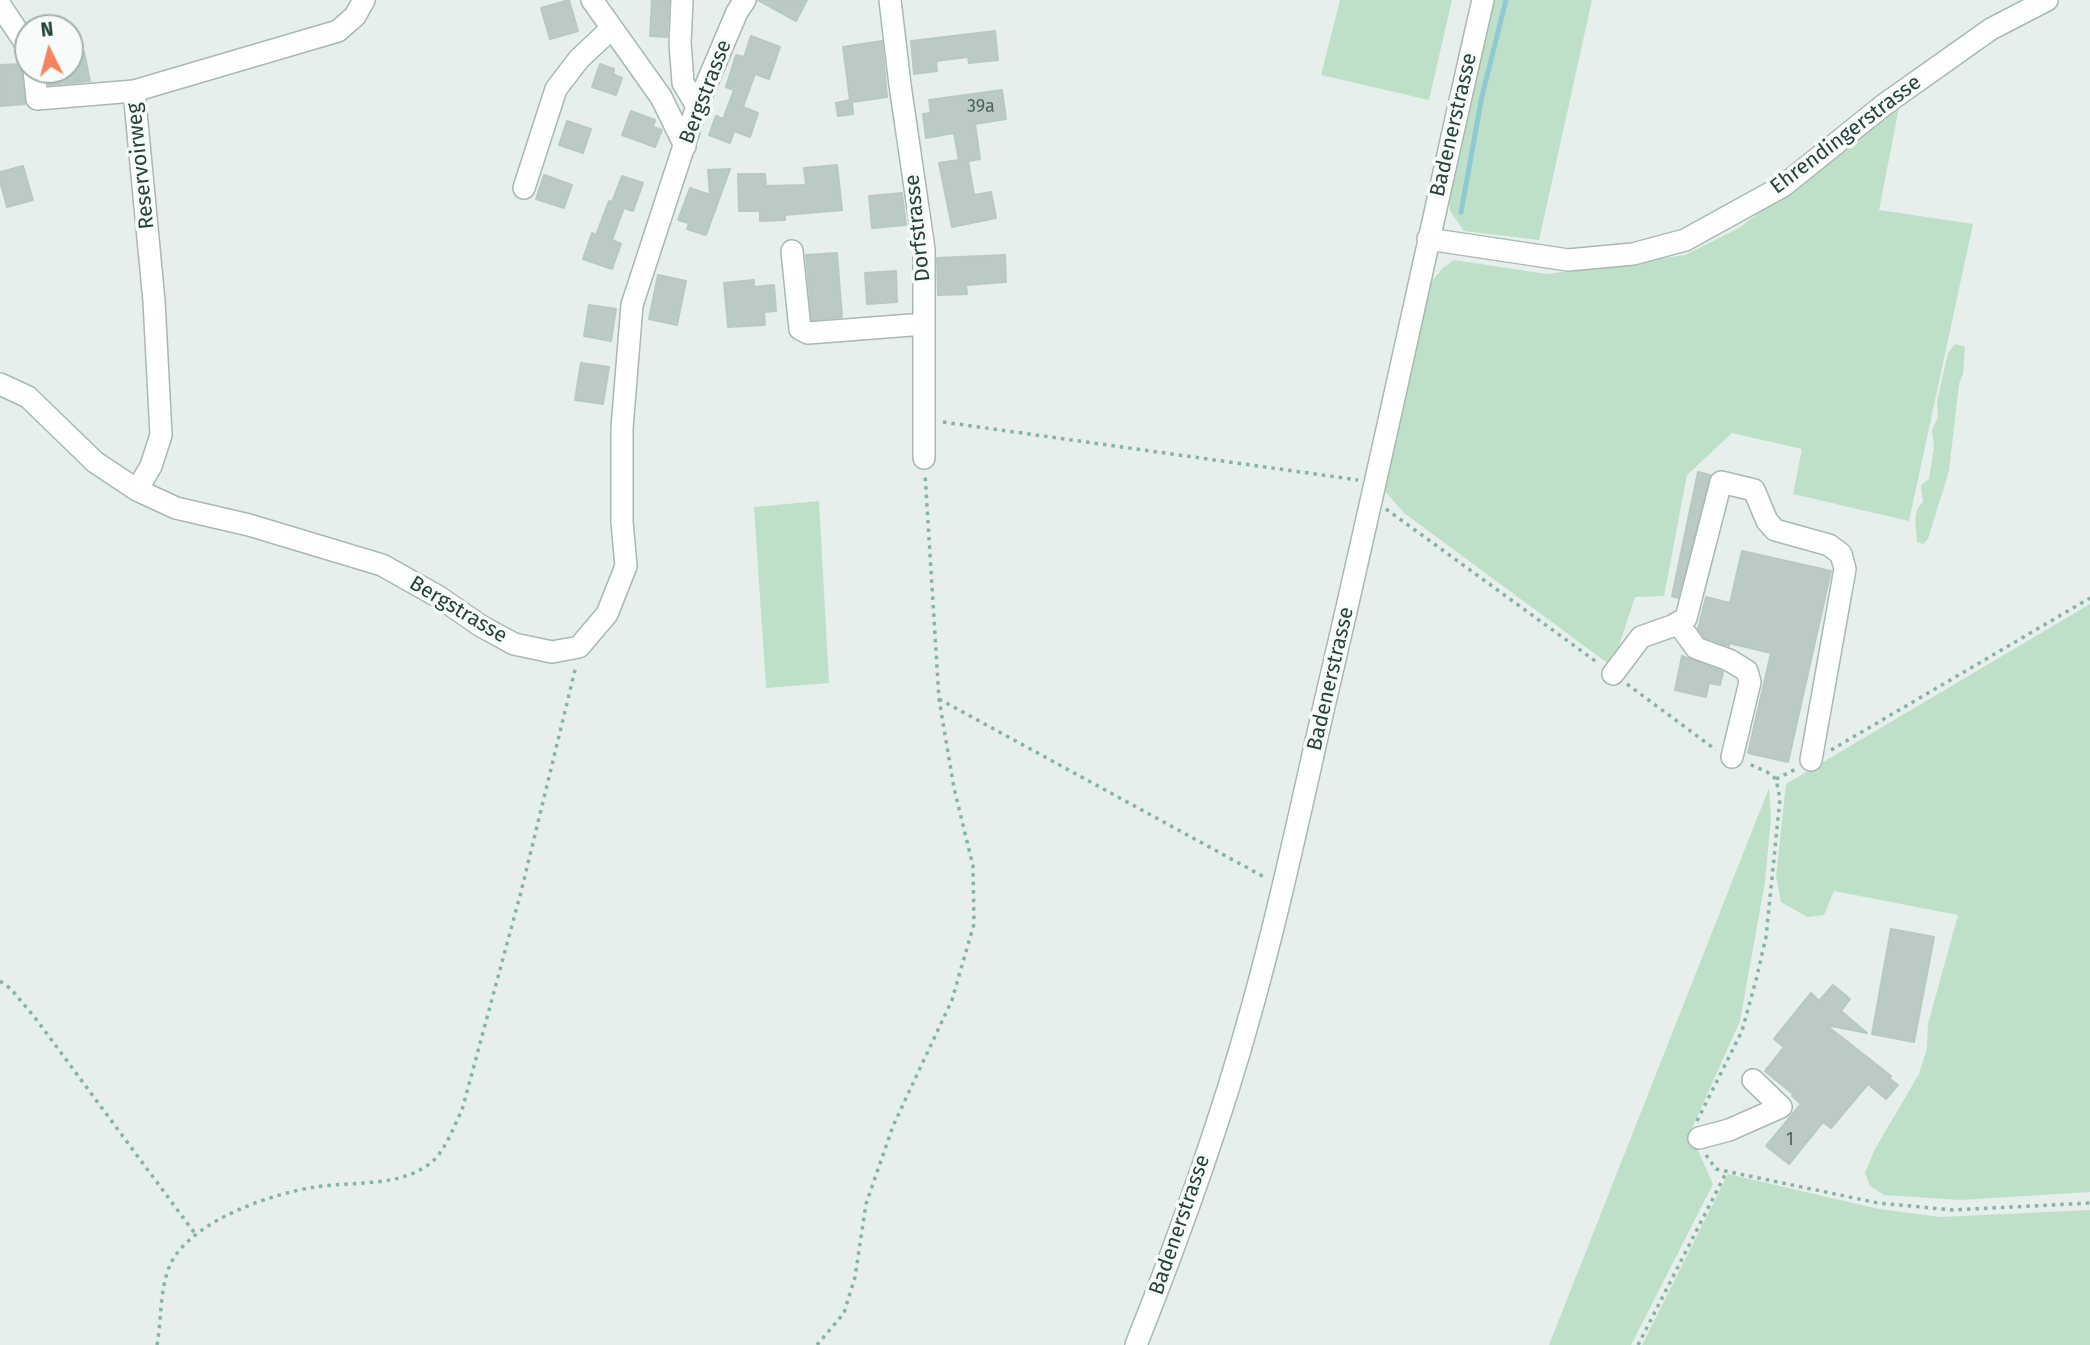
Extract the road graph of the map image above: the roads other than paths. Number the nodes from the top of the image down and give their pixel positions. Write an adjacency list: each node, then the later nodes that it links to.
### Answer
1 (364, 0): 12 (street, Reservoirweg)
2 (592, 0): 10 (street)
3 (682, 0): 13 (street)
4 (745, 0): 13 (street, Bergstrasse)
5 (890, 0): 18 (street, Dorfstrasse)
6 (1483, 0): 16 (street, Badenerstrasse)
7 (2047, 0): 16 (street, Ehrendingerstrasse)
8 (0, 5): 9 (street)
9 (14, 26)
10 (611, 29): 14 (street); 15 (street)
11 (35, 84): 12 (street)
12 (134, 91): 21 (street, Reservoirweg)
13 (697, 106): 14 (street, Bergstrasse)
14 (685, 146): 21 (street, Bergstrasse)
15 (524, 188)
16 (1428, 239): 28 (street, Badenerstrasse)
17 (792, 251): 18 (street)
18 (924, 324): 20 (street, Dorfstrasse)
19 (0, 384): 21 (street, Bergstrasse)
20 (924, 458)
21 (137, 490)
22 (1678, 622): 23 (street); 24 (street); 25 (street)
23 (1613, 674)
24 (1732, 757)
25 (1811, 760)
26 (1753, 1080): 27 (street)
27 (1699, 1138)
28 (1136, 1345)

